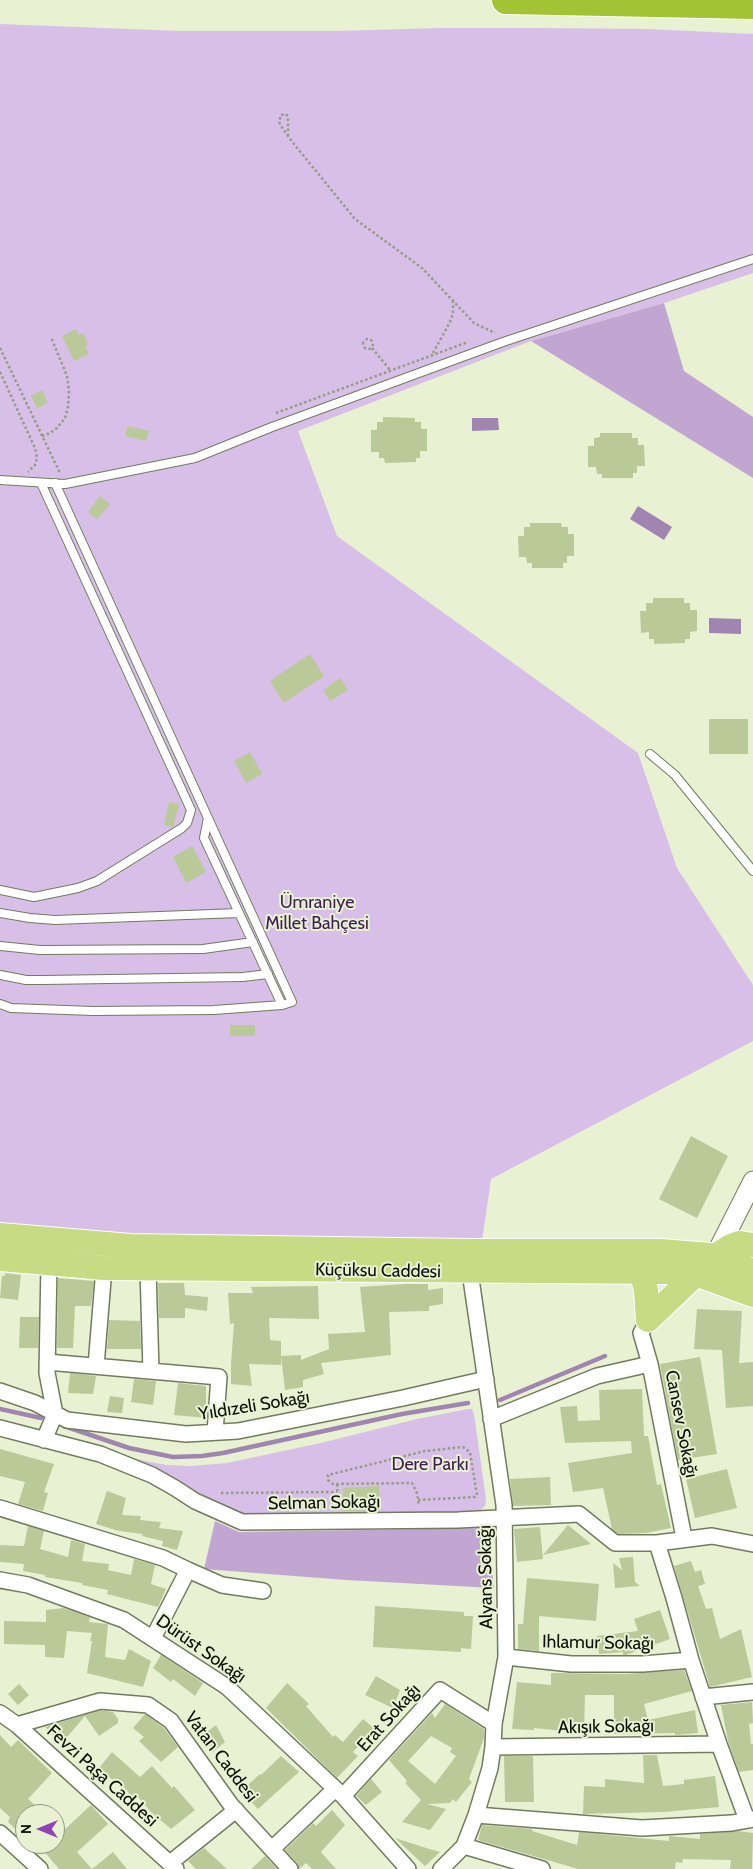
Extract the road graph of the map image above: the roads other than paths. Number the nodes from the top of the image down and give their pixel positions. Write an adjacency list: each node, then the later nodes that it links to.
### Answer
1 (506, 0): 2 (highway)
2 (753, 5)
3 (753, 259): 5 (lane)
4 (0, 480): 6 (lane)
5 (55, 480): 6 (lane); 8 (lane)
6 (41, 483): 10 (lane)
7 (650, 754): 9 (lane)
8 (208, 818): 11 (lane); 18 (lane)
9 (753, 871)
10 (0, 890)
11 (239, 913): 12 (lane); 13 (lane)
12 (0, 914)
13 (253, 942): 14 (lane); 15 (lane)
14 (0, 946)
15 (268, 974): 16 (lane); 18 (lane)
16 (0, 976)
17 (0, 1004): 18 (lane)
18 (282, 1005)
19 (753, 1181): 20 (street)
20 (738, 1208): 22 (street); 23 (street)
21 (0, 1236): 25 (main road, Küçüksu Caddesi)
22 (752, 1245): 23 (main road)
23 (715, 1256): 25 (main road, Küçüksu Caddesi); 30 (main road, Küçüksu Caddesi); 31 (main road)
24 (0, 1259): 26 (main road, Küçüksu Caddesi)
25 (470, 1261): 28 (main road, Küçüksu Caddesi); 29 (main road, Küçüksu Caddesi); 38 (street, Alyans Sokağı)
26 (49, 1264): 27 (main road, Küçüksu Caddesi); 34 (street)
27 (104, 1268): 28 (main road, Küçüksu Caddesi); 36 (street)
28 (148, 1269): 37 (street)
29 (641, 1271): 31 (main road, Küçüksu Caddesi); 33 (main road)
30 (753, 1271)
31 (704, 1277): 32 (main road, Küçüksu Caddesi); 33 (main road)
32 (753, 1295)
33 (648, 1320): 35 (street, Cansev Sokağı)
34 (47, 1362): 36 (street); 40 (street)
35 (650, 1364): 41 (street); 47 (street, Cansev Sokağı)
36 (96, 1366): 37 (street)
37 (151, 1371): 43 (street)
38 (486, 1379): 41 (street, Alyans Sokağı); 43 (street, Yıldızeli Sokağı)
39 (0, 1391): 40 (street, Yıldızeli Sokağı)
40 (54, 1414): 43 (street, Yıldızeli Sokağı); 44 (street)
41 (491, 1419): 46 (street, Alyans Sokağı)
42 (0, 1428): 44 (street, Selman Sokağı)
43 (215, 1432)
44 (44, 1440): 46 (street, Selman Sokağı)
45 (0, 1508): 50 (street)
46 (504, 1518): 48 (street, Selman Sokağı); 54 (street, Alyans Sokağı)
47 (684, 1538): 48 (street, Selman Sokağı); 49 (street, Selman Sokağı)
48 (657, 1543): 55 (street)
49 (753, 1544)
50 (188, 1570): 52 (street); 53 (street)
51 (0, 1580): 53 (street, Dürüst Sokağı)
52 (263, 1591)
53 (152, 1638): 63 (street, Dürüst Sokağı)
54 (506, 1657): 55 (street, Ihlamur Sokağı); 59 (street, Alyans Sokağı)
55 (691, 1660): 57 (street)
56 (753, 1692): 57 (street)
57 (704, 1697): 61 (street)
58 (0, 1712): 60 (street, Fevzi Paşa Caddesi)
59 (494, 1724): 62 (street, Alyans Sokağı); 63 (street, Erat Sokağı)
60 (17, 1725): 64 (street, Vatan Caddesi); 70 (street, Fevzi Paşa Caddesi)
61 (719, 1744): 62 (street, Akışık Sokağı); 66 (street)
62 (493, 1747): 65 (street, Alyans Sokağı)
63 (339, 1792): 69 (street, Erat Sokağı); 73 (street, Dürüst Sokağı)
64 (236, 1810): 69 (street, Vatan Caddesi); 70 (street)
65 (476, 1815): 66 (street); 68 (street, Alyans Sokağı)
66 (750, 1819)
67 (0, 1833): 71 (street)
68 (464, 1846): 74 (street, Alyans Sokağı); 75 (street)
69 (272, 1850): 72 (street, Vatan Caddesi)
70 (173, 1866)
71 (40, 1869)
72 (290, 1869)
73 (408, 1869)
74 (441, 1869)
75 (542, 1869)

